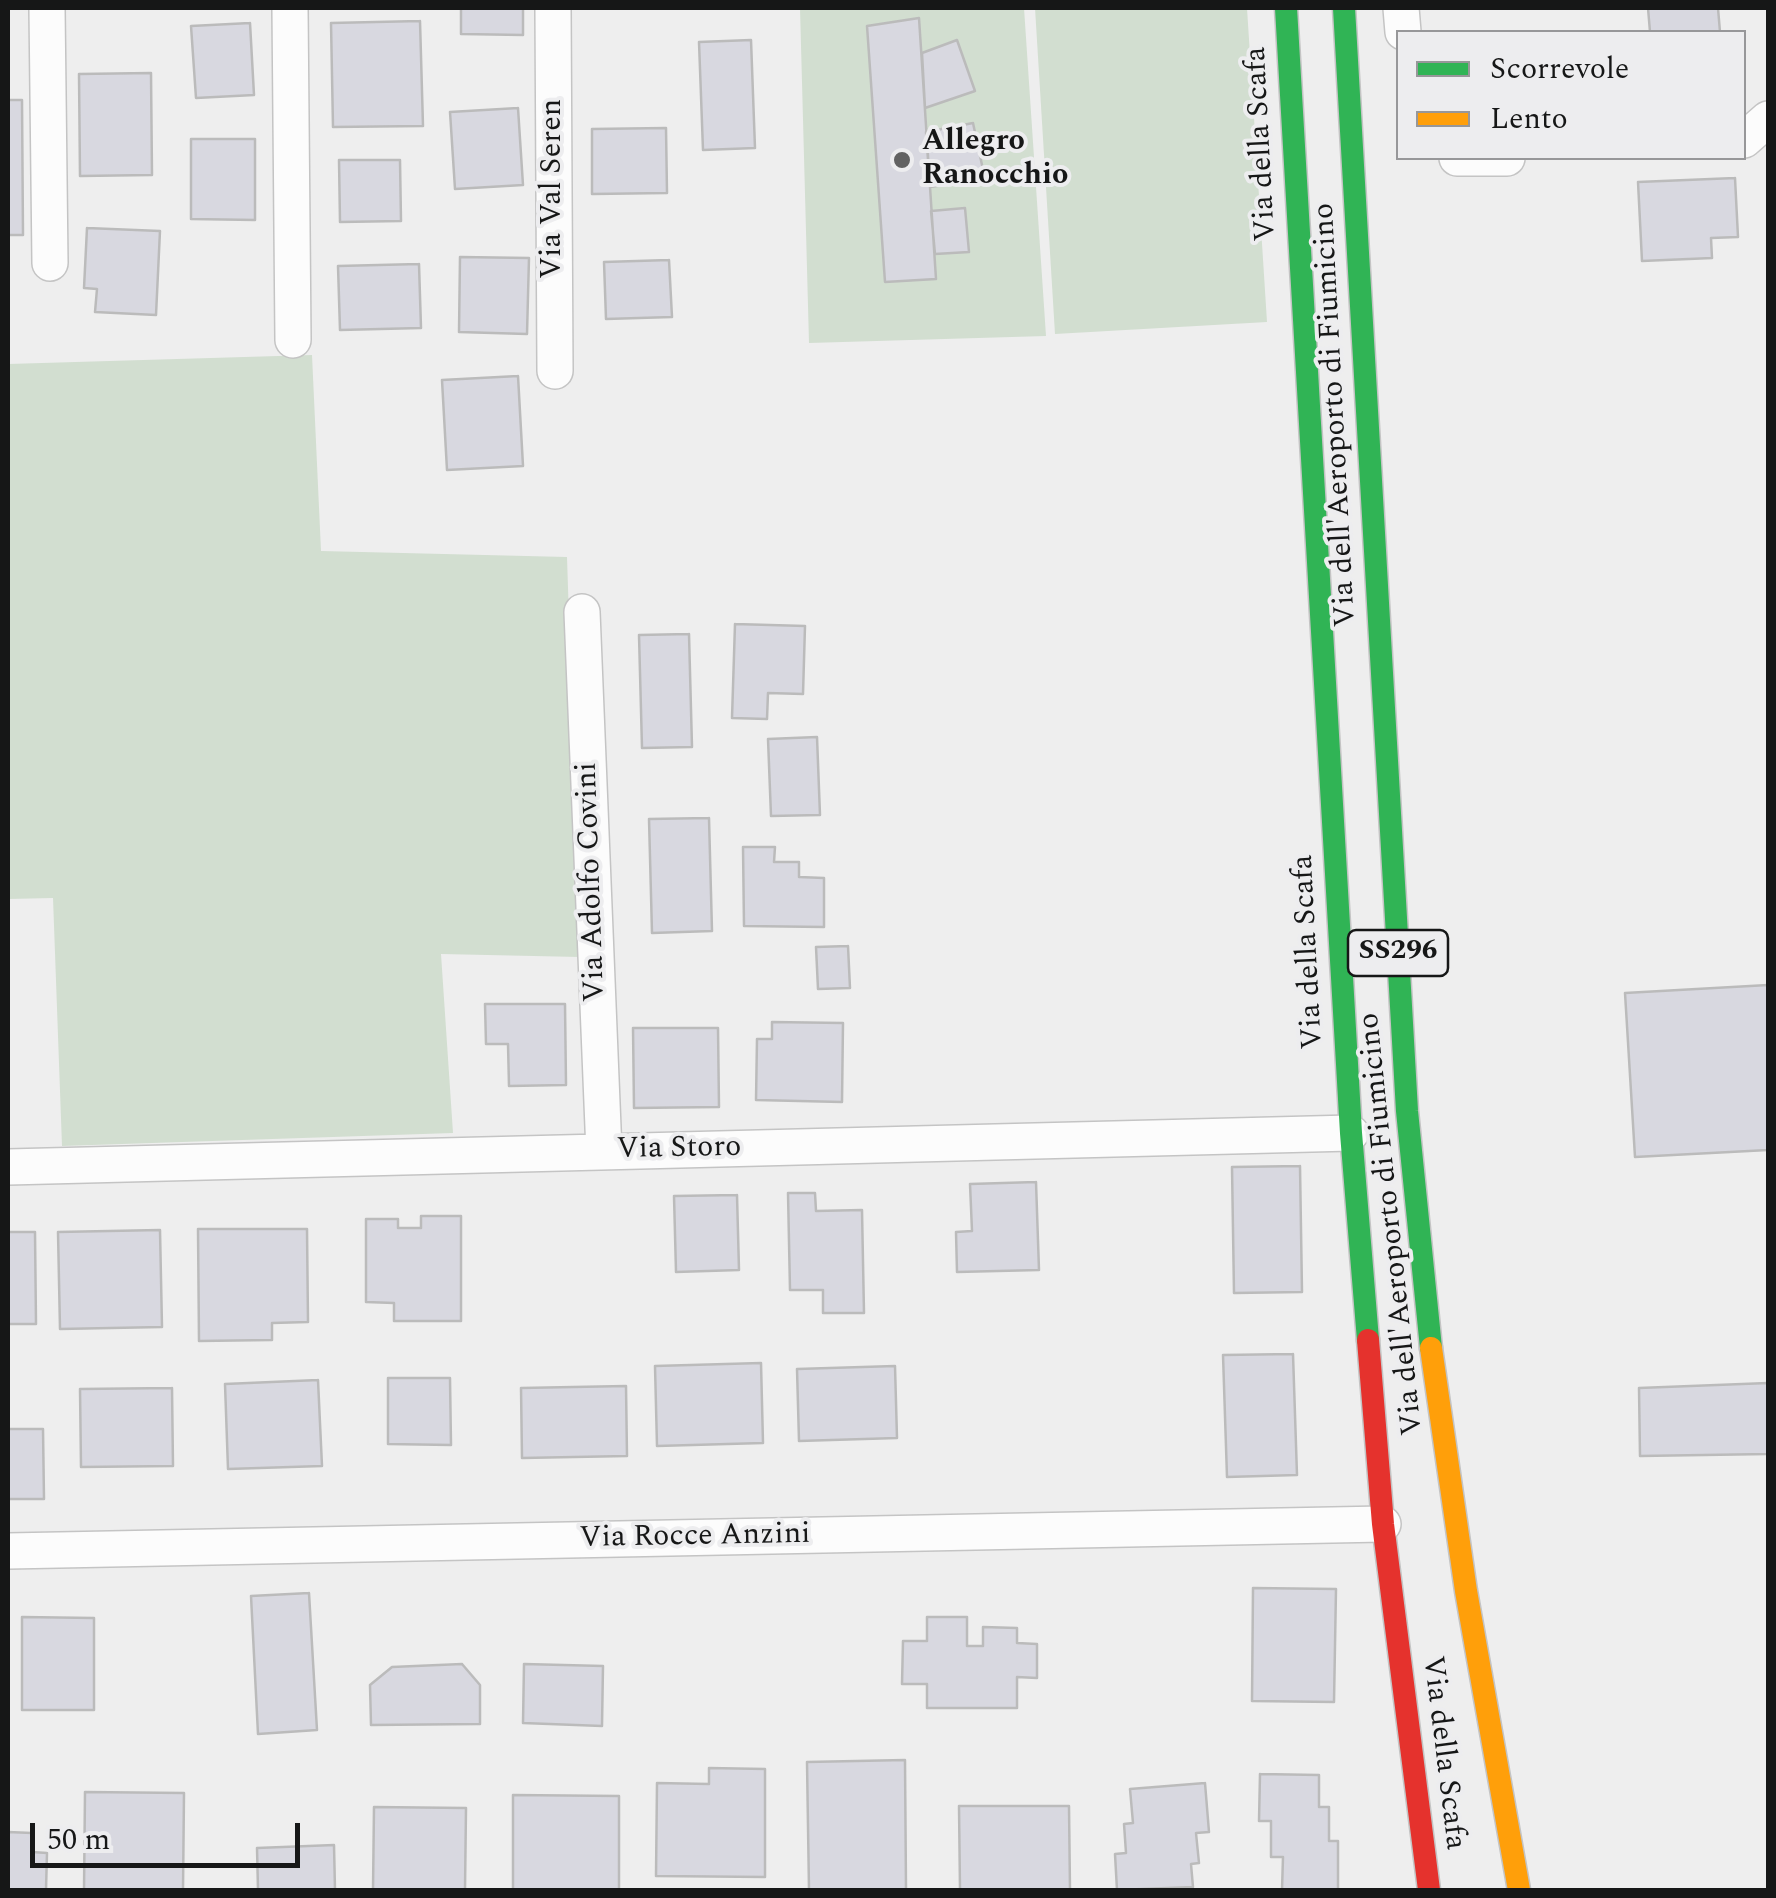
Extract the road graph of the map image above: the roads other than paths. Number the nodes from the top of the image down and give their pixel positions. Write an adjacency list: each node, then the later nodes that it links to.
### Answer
1 (47, 8): 10 (street)
2 (290, 8): 11 (street)
3 (553, 8): 12 (street, Via Val Seren)
4 (1277, 8): 7 (street)
5 (1286, 8): 7 (street, Via della Scafa)
6 (1344, 8): 20 (street, Via dell'Aeroporto di Fiumicino / SS296)
7 (1287, 38): 14 (street, Via della Scafa)
8 (1768, 119): 9 (street)
9 (1746, 138)
10 (50, 263)
11 (293, 340)
12 (555, 371)
13 (582, 612): 15 (street, Via Adolfo Covini)
14 (1351, 1133): 15 (street, Via Storo); 17 (street, Via della Scafa)
15 (604, 1152): 16 (street, Via Storo)
16 (8, 1167)
17 (1382, 1524): 18 (street, Via Rocce Anzini); 19 (street, Via della Scafa)
18 (8, 1552)
19 (1429, 1890)
20 (1519, 1890)

